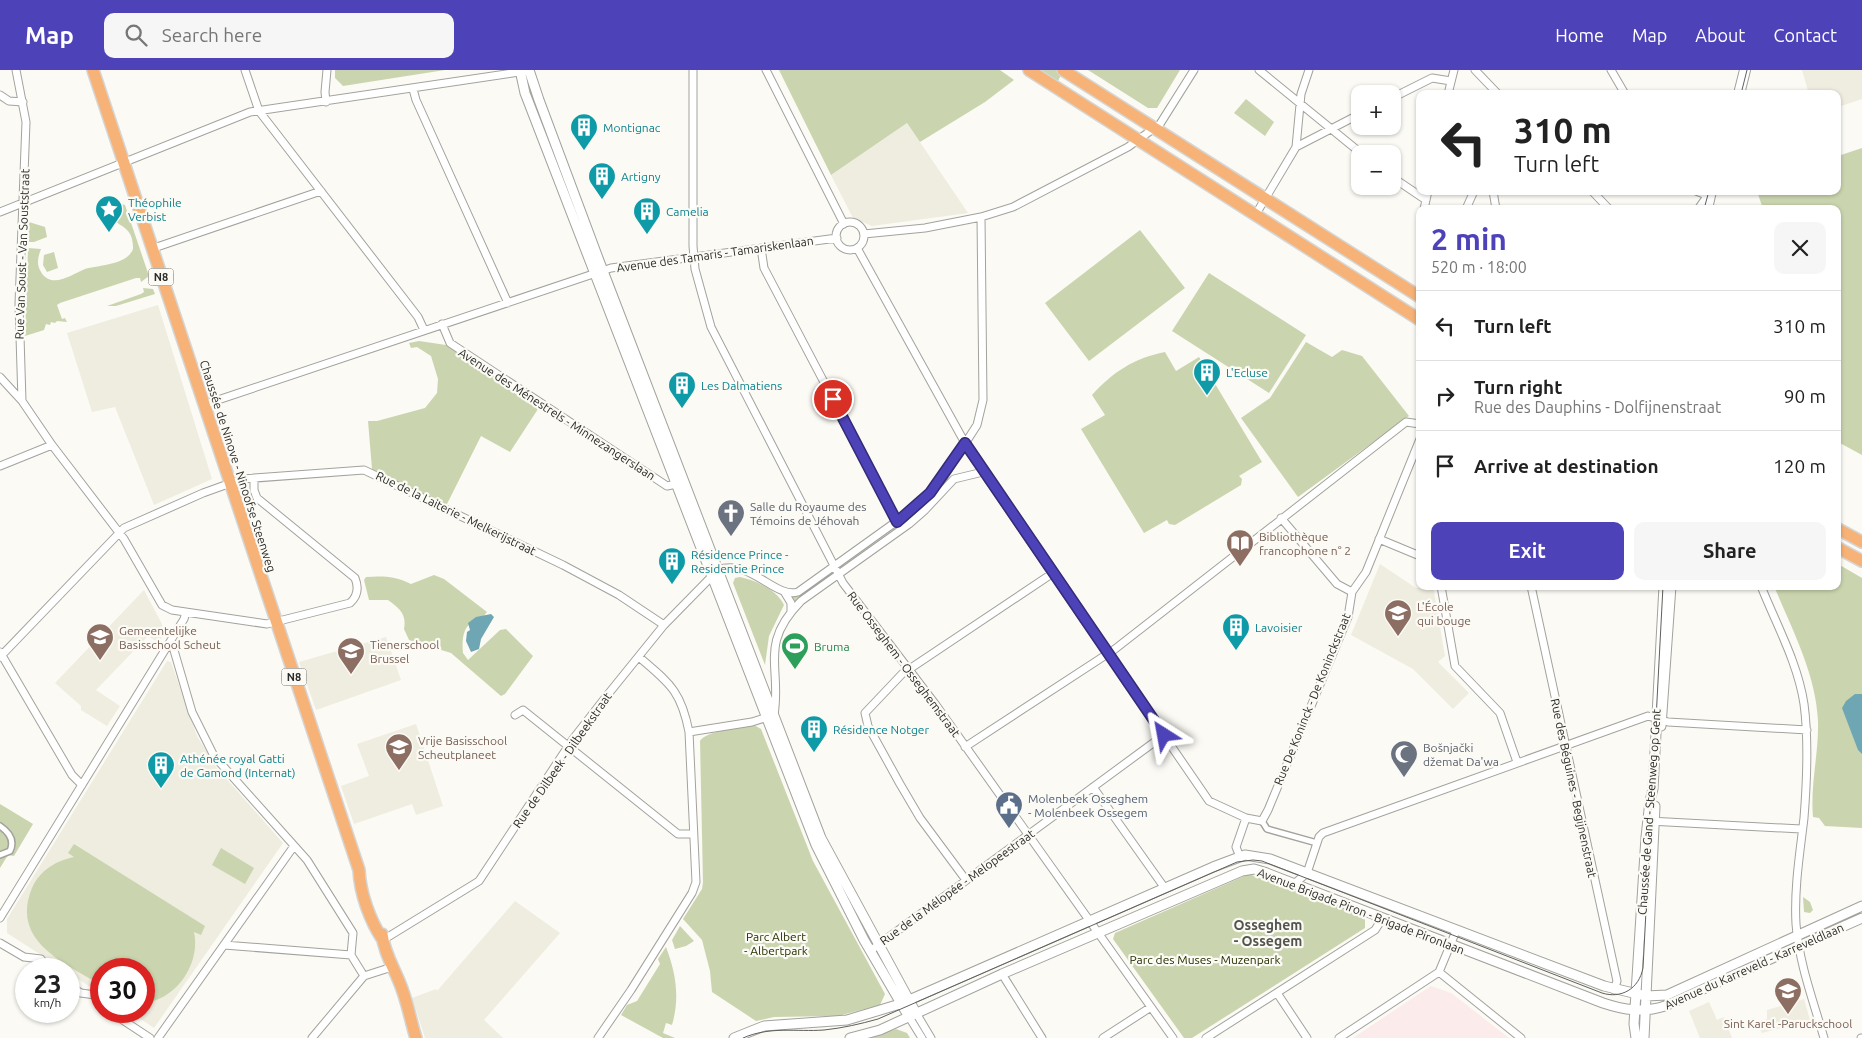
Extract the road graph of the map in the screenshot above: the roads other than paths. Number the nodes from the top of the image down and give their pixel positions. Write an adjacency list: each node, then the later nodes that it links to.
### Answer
1 (16, 70): 25 (street, Rue Van Soust - Van Souststraat)
2 (92, 70): 35 (main road, Chaussée de Ninove - Ninoofse Steenweg / N8)
3 (245, 70): 28 (street)
4 (327, 70): 26 (street)
5 (693, 70): 56 (street, Rue Osseghem - Osseghemstraat)
6 (766, 70): 50 (street)
7 (1029, 70): 32 (main road)
8 (1063, 70): 30 (main road)
9 (1259, 70): 27 (street)
10 (1309, 70): 27 (street)
11 (1454, 70): 17 (street)
12 (1474, 70): 20 (street)
13 (1611, 70): 21 (street)
14 (1745, 70): 22 (main road)
15 (526, 71): 18 (street); 57 (street)
16 (1193, 71): 30 (street)
17 (1451, 81): 19 (street); 23 (street)
18 (413, 89): 26 (street); 59 (street)
19 (1449, 90)
20 (1494, 90)
21 (1623, 90)
22 (1740, 90)
23 (1401, 94)
24 (0, 95): 25 (street)
25 (23, 102): 44 (street, Rue Van Soust - Van Souststraat)
26 (326, 102): 28 (street)
27 (1300, 106): 31 (street); 34 (street)
28 (259, 110): 35 (street); 37 (street)
29 (1351, 118): 31 (street)
30 (1154, 129): 32 (street); 42 (main road)
31 (1330, 129): 33 (street); 34 (street)
32 (1139, 140): 48 (main road); 49 (street)
33 (1351, 145)
34 (1296, 147): 42 (street)
35 (122, 163): 44 (street); 55 (main road, Chaussée de Ninove - Ninoofse Steenweg / N8)
36 (1401, 183): 38 (street)
37 (321, 191): 55 (street); 62 (street)
38 (1416, 193)
39 (1419, 195): 43 (street)
40 (1427, 195): 43 (street)
41 (1596, 195): 46 (street)
42 (1265, 199): 48 (street); 58 (main road)
43 (1426, 200): 45 (street)
44 (24, 203): 47 (street); 64 (street, Rue Van Soust - Van Souststraat)
45 (1425, 205)
46 (1605, 205)
47 (0, 212)
48 (1256, 214): 60 (main road)
49 (981, 217): 51 (street); 67 (street)
50 (844, 224): 51 (street); 52 (street)
51 (864, 234): 54 (street)
52 (837, 238): 53 (street, Avenue des Tamaris - Tamariskenlaan); 54 (street)
53 (761, 248): 56 (street, Avenue des Tamaris - Tamariskenlaan); 76 (street)
54 (857, 248): 67 (street)
55 (151, 249): 65 (main road, Chaussée de Ninove - Ninoofse Steenweg / N8)
56 (694, 257): 57 (street, Avenue des Tamaris - Tamariskenlaan); 85 (street, Rue Osseghem - Osseghemstraat)
57 (599, 272): 59 (street, Avenue des Tamaris - Tamariskenlaan); 74 (street)
58 (1416, 294)
59 (508, 302): 61 (street, Avenue des Tamaris - Tamariskenlaan)
60 (1416, 317)
61 (442, 324): 62 (street, Avenue des Tamaris - Tamariskenlaan); 74 (street, Avenue des Ménestrels - Minnezangerslaan)
62 (424, 330): 65 (street, Avenue des Tamaris - Tamariskenlaan)
63 (0, 378): 64 (street)
64 (22, 401): 68 (street)
65 (202, 404): 73 (main road, Chaussée de Ninove - Ninoofse Steenweg / N8)
66 (1416, 423): 75 (street)
67 (965, 443): 71 (street); 76 (street)
68 (52, 445): 70 (street); 79 (street)
69 (1416, 449): 80 (street, Rue De Koninck - De Koninckstraat)
70 (0, 466)
71 (982, 472): 77 (street); 86 (street)
72 (254, 478): 73 (street, Rue de la Laiterie - Melkerijstraat); 98 (street); 99 (street, Rue de la Laiterie - Melkerijstraat)
73 (229, 484): 79 (street, Rue de la Laiterie - Melkerijstraat); 98 (main road, Chaussée de Ninove - Ninoofse Steenweg / N8)
74 (680, 484): 87 (street)
75 (1281, 518): 94 (street); 101 (street)
76 (897, 522): 77 (street); 85 (street)
77 (902, 529): 88 (street)
78 (1841, 531): 81 (main road)
79 (118, 532): 97 (street); 102 (street)
80 (1379, 539): 83 (street); 94 (street, Rue De Koninck - De Koninckstraat)
81 (1862, 542)
82 (1841, 550): 84 (main road)
83 (1416, 554)
84 (1862, 561)
85 (834, 566): 88 (street, Rue Osseghem - Osseghemstraat); 95 (street)
86 (1052, 572): 101 (street); 104 (street)
87 (715, 574): 95 (street); 99 (street, Rue de Dilbeek - Dilbeekstraat); 106 (street)
88 (839, 576): 96 (street); 104 (street, Rue Osseghem - Osseghemstraat)
89 (1442, 590): 114 (street)
90 (1532, 590): 111 (street, Rue des Béguines - Begijnenstraat)
91 (1664, 590): 107 (street, Chaussée de Gand - Steenweg op Gent)
92 (1671, 590): 107 (street, Chaussée de Gand - Steenweg op Gent)
93 (1763, 590): 108 (street)
94 (1352, 592): 118 (street, Rue De Koninck - De Koninckstraat)
95 (785, 593): 96 (street)
96 (791, 611): 106 (street)
97 (186, 612): 98 (street); 100 (street)
98 (276, 624): 141 (main road, Chaussée de Ninove - Ninoofse Steenweg / N8)
99 (664, 625): 103 (street, Rue de Dilbeek - Dilbeekstraat)
100 (171, 640): 115 (street); 125 (street)
101 (1108, 654): 110 (street); 113 (street)
102 (1, 655): 115 (street)
103 (639, 657): 109 (street); 112 (street, Rue de Dilbeek - Dilbeekstraat)
104 (909, 669): 113 (street, Rue Osseghem - Osseghemstraat); 130 (street)
105 (515, 715): 112 (street)
106 (770, 717): 109 (street); 146 (street)
107 (1659, 719): 108 (street); 111 (street); 119 (street, Chaussée de Gand - Steenweg op Gent)
108 (1807, 730): 121 (street)
109 (688, 732): 122 (street)
110 (1164, 735): 116 (street, Rue de la Mélopée - Melopeestraat); 117 (street)
111 (1565, 745): 114 (street); 153 (street, Rue des Béguines - Begijnenstraat)
112 (568, 747): 122 (street); 141 (street, Rue de Dilbeek - Dilbeekstraat)
113 (965, 747): 123 (street, Rue Osseghem - Osseghemstraat)
114 (1517, 762): 124 (street)
115 (82, 785): 134 (street)
116 (1093, 787): 123 (street, Rue de la Mélopée - Melopeestraat); 132 (street)
117 (1246, 818): 118 (street); 127 (street)
118 (1262, 821): 124 (street)
119 (1651, 821): 121 (street); 155 (street, Chaussée de Gand - Steenweg op Gent)
120 (0, 826): 126 (street)
121 (1801, 828): 140 (street)
122 (692, 834): 166 (street)
123 (1028, 834): 130 (street, Rue de la Mélopée - Melopeestraat); 137 (street, Rue Osseghem - Osseghemstraat)
124 (1317, 843): 129 (street)
125 (294, 846): 143 (street); 147 (street)
126 (0, 855)
127 (1243, 856): 128 (street); 129 (street, Avenue Brigade Piron - Brigade Pironlaan); 132 (street)
128 (1254, 869): 131 (street, Avenue Brigade Piron - Brigade Pironlaan); 139 (street, Avenue Brigade Piron - Brigade Pironlaan)
129 (1306, 872): 131 (street); 138 (street, Avenue Brigade Piron - Brigade Pironlaan)
130 (966, 880): 146 (street, Rue de la Mélopée - Melopeestraat)
131 (1294, 884): 136 (street, Avenue Brigade Piron - Brigade Pironlaan)
132 (1164, 887): 137 (street)
133 (1862, 906): 140 (street, Avenue du Karreveld - Karreveldlaan)
134 (0, 918)
135 (1862, 918): 145 (street, Avenue du Karreveld - Karreveldlaan)
136 (1382, 919): 144 (street, Avenue Brigade Piron - Brigade Pironlaan); 154 (street)
137 (1090, 921): 139 (street, Rue Osseghem - Osseghemstraat); 156 (street)
138 (1456, 931): 144 (street); 153 (street, Avenue Brigade Piron - Brigade Pironlaan)
139 (1098, 933): 151 (street, Avenue Brigade Piron - Brigade Pironlaan); 157 (street, Rue Osseghem - Osseghemstraat)
140 (1798, 935): 145 (street); 155 (street, Avenue du Karreveld - Karreveldlaan)
141 (383, 940): 149 (main road, Chaussée de Ninove - Ninoofse Steenweg / N8)
142 (0, 943): 148 (street)
143 (224, 945): 147 (street); 163 (street)
144 (1451, 945): 150 (street); 159 (street, Avenue Brigade Piron - Brigade Pironlaan)
145 (1799, 946): 158 (street, Avenue du Karreveld - Karreveldlaan); 179 (street)
146 (874, 948): 156 (street)
147 (351, 954): 152 (street)
148 (29, 958)
149 (392, 967): 152 (street); 165 (main road, Chaussée de Ninove - Ninoofse Steenweg / N8)
150 (1439, 972): 176 (street); 177 (street)
151 (1002, 974): 160 (street, Avenue Brigade Piron - Brigade Pironlaan); 171 (street)
152 (364, 976): 164 (street)
153 (1614, 990): 155 (street, Avenue Brigade Piron - Brigade Pironlaan)
154 (1277, 992): 174 (street); 175 (street)
155 (1642, 995): 158 (street, Chaussée de Gand - Steenweg op Gent); 159 (street, Chaussée de Gand - Steenweg op Gent)
156 (905, 1002): 160 (street); 167 (street)
157 (1151, 1007): 172 (street); 173 (street, Rue Osseghem - Osseghemstraat)
158 (1645, 1010): 159 (street, Avenue Brigade Piron - Brigade Pironlaan); 178 (street, Chaussée de Gand - Steenweg op Gent)
159 (1635, 1011): 178 (street, Chaussée de Gand - Steenweg op Gent)
160 (912, 1015): 168 (street, Avenue Brigade Piron - Brigade Pironlaan); 169 (street); 170 (street)
161 (127, 1023): 162 (street)
162 (150, 1038)
163 (158, 1038)
164 (312, 1038)
165 (416, 1038)
166 (598, 1038)
167 (734, 1038)
168 (850, 1038)
169 (922, 1038)
170 (931, 1038)
171 (1042, 1038)
172 (1102, 1038)
173 (1173, 1038)
174 (1206, 1038)
175 (1307, 1038)
176 (1339, 1038)
177 (1521, 1038)
178 (1643, 1038)
179 (1824, 1038)

